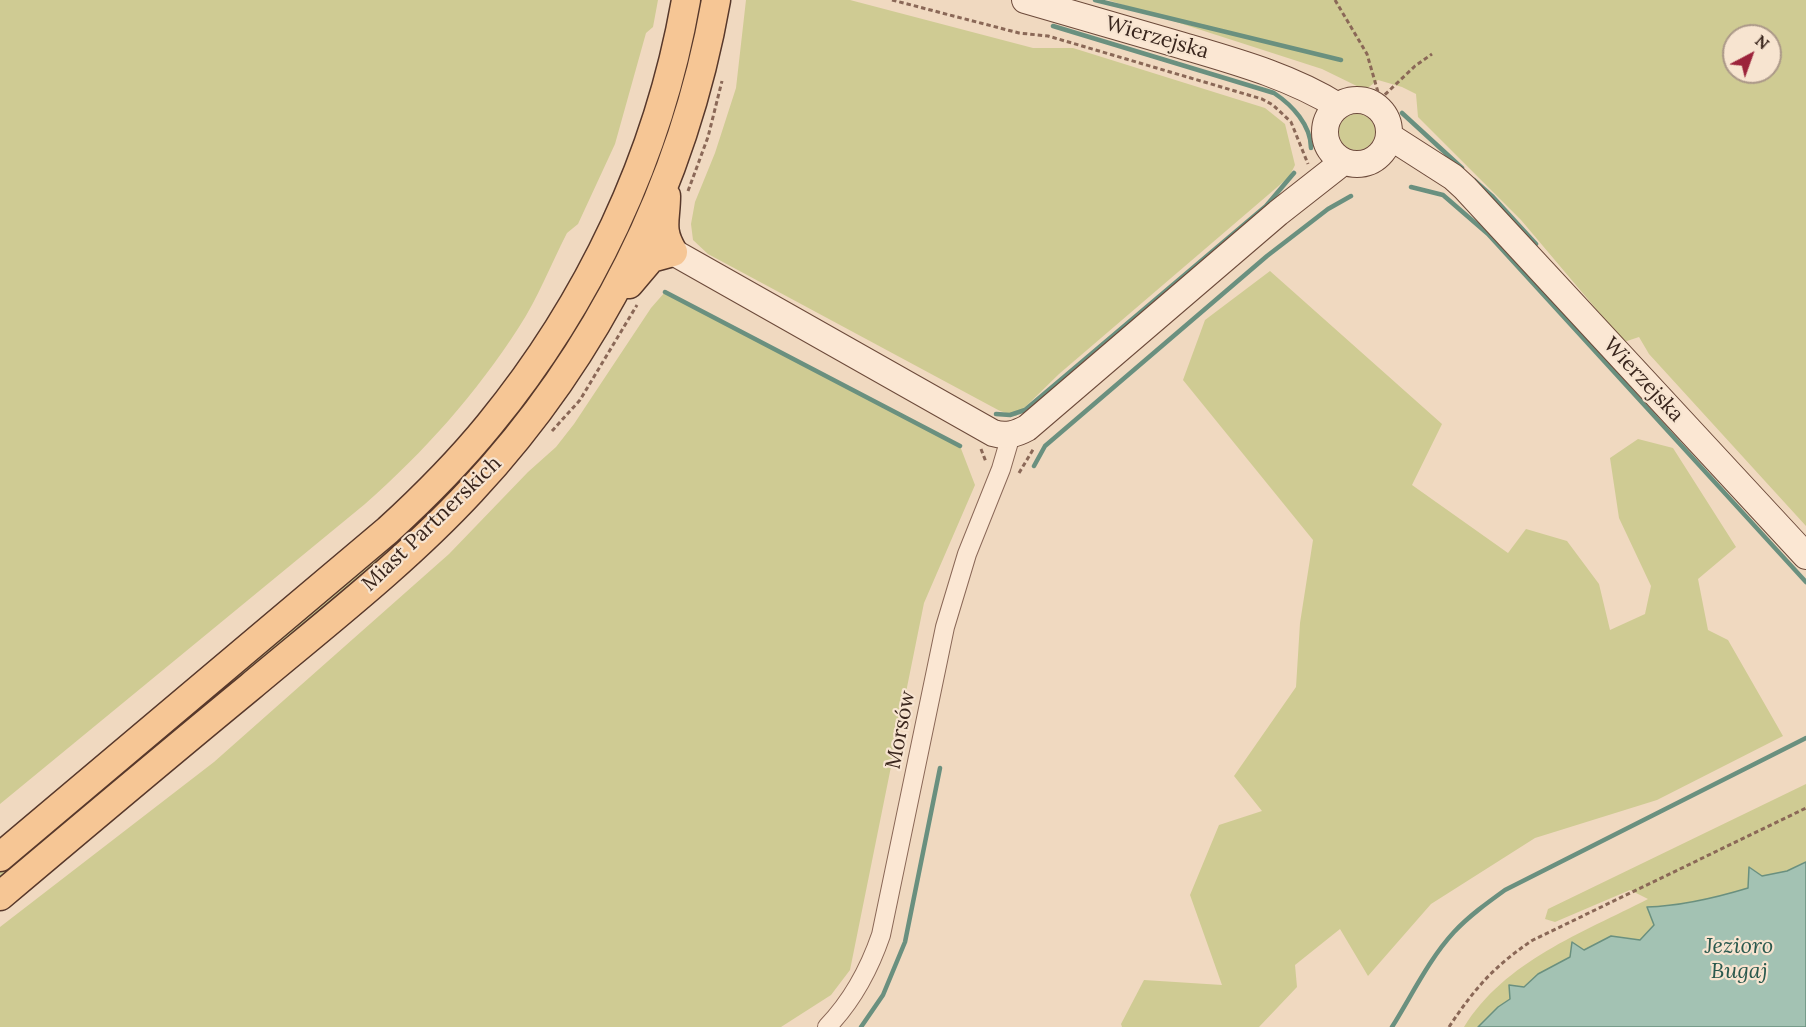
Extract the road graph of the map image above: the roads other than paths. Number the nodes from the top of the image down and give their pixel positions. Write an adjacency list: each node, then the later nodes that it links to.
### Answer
1 (686, 0): 12 (main road, Miast Partnerskich)
2 (716, 0): 6 (main road, Miast Partnerskich)
3 (1025, 0): 4 (street, Wierzejska)
4 (1334, 134): 5 (street); 5 (street); 7 (street); 7 (street)
5 (1383, 147): 11 (street, Wierzejska)
6 (676, 188): 8 (main road); 9 (main road, Miast Partnerskich)
7 (1278, 213): 10 (street)
8 (673, 252): 9 (main road); 10 (street)
9 (606, 307): 13 (main road, Miast Partnerskich)
10 (1011, 435): 14 (street, Morsów)
11 (1806, 555)
12 (0, 858)
13 (0, 896)
14 (827, 1027)

